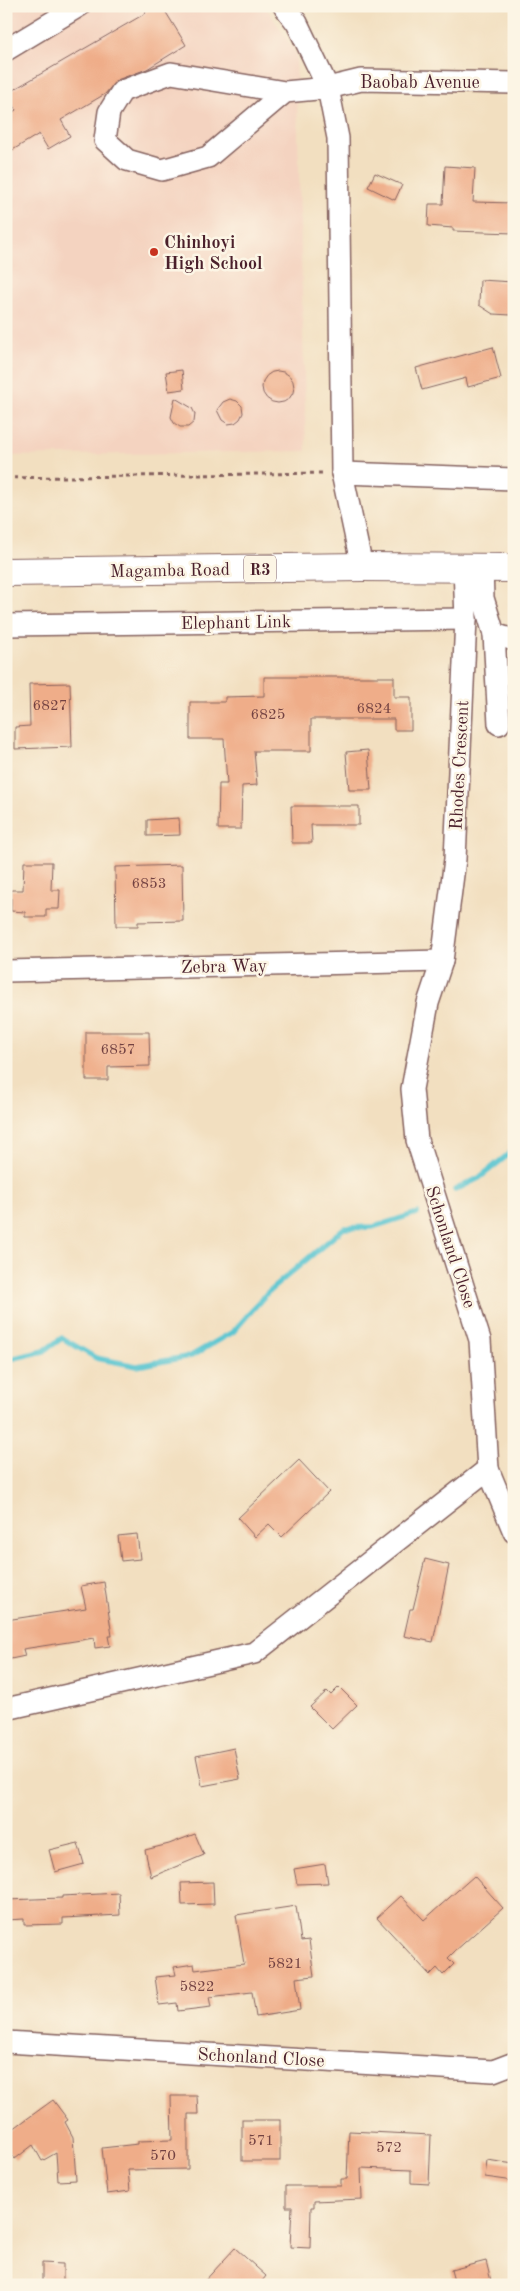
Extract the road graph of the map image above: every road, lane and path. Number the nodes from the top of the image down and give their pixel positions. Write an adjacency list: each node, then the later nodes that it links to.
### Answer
1 (79, 6): 3 (street)
2 (284, 6): 5 (street)
3 (6, 50)
4 (514, 83): 5 (street, Baobab Avenue)
5 (328, 88): 6 (street, Baobab Avenue); 7 (street)
6 (285, 92): 6 (street, Baobab Avenue)
7 (342, 473): 8 (path); 9 (street); 10 (street)
8 (6, 478)
9 (514, 479)
10 (362, 567): 11 (highway, Magamba Road / R3); 13 (highway, Magamba Road / R3)
11 (473, 567): 12 (highway, Magamba Road / R3); 14 (street, Rhodes Crescent); 16 (street)
12 (514, 568)
13 (6, 572)
14 (466, 619): 15 (street, Elephant Link); 18 (street, Rhodes Crescent)
15 (6, 624)
16 (504, 637): 17 (street)
17 (499, 724)
18 (442, 961): 19 (street, Zebra Way); 20 (street, Schonland Close)
19 (6, 971)
20 (488, 1470): 21 (street, Schonland Close); 22 (street)
21 (514, 1532)
22 (6, 1709)
23 (6, 2042): 24 (street, Schonland Close)
24 (514, 2063)

